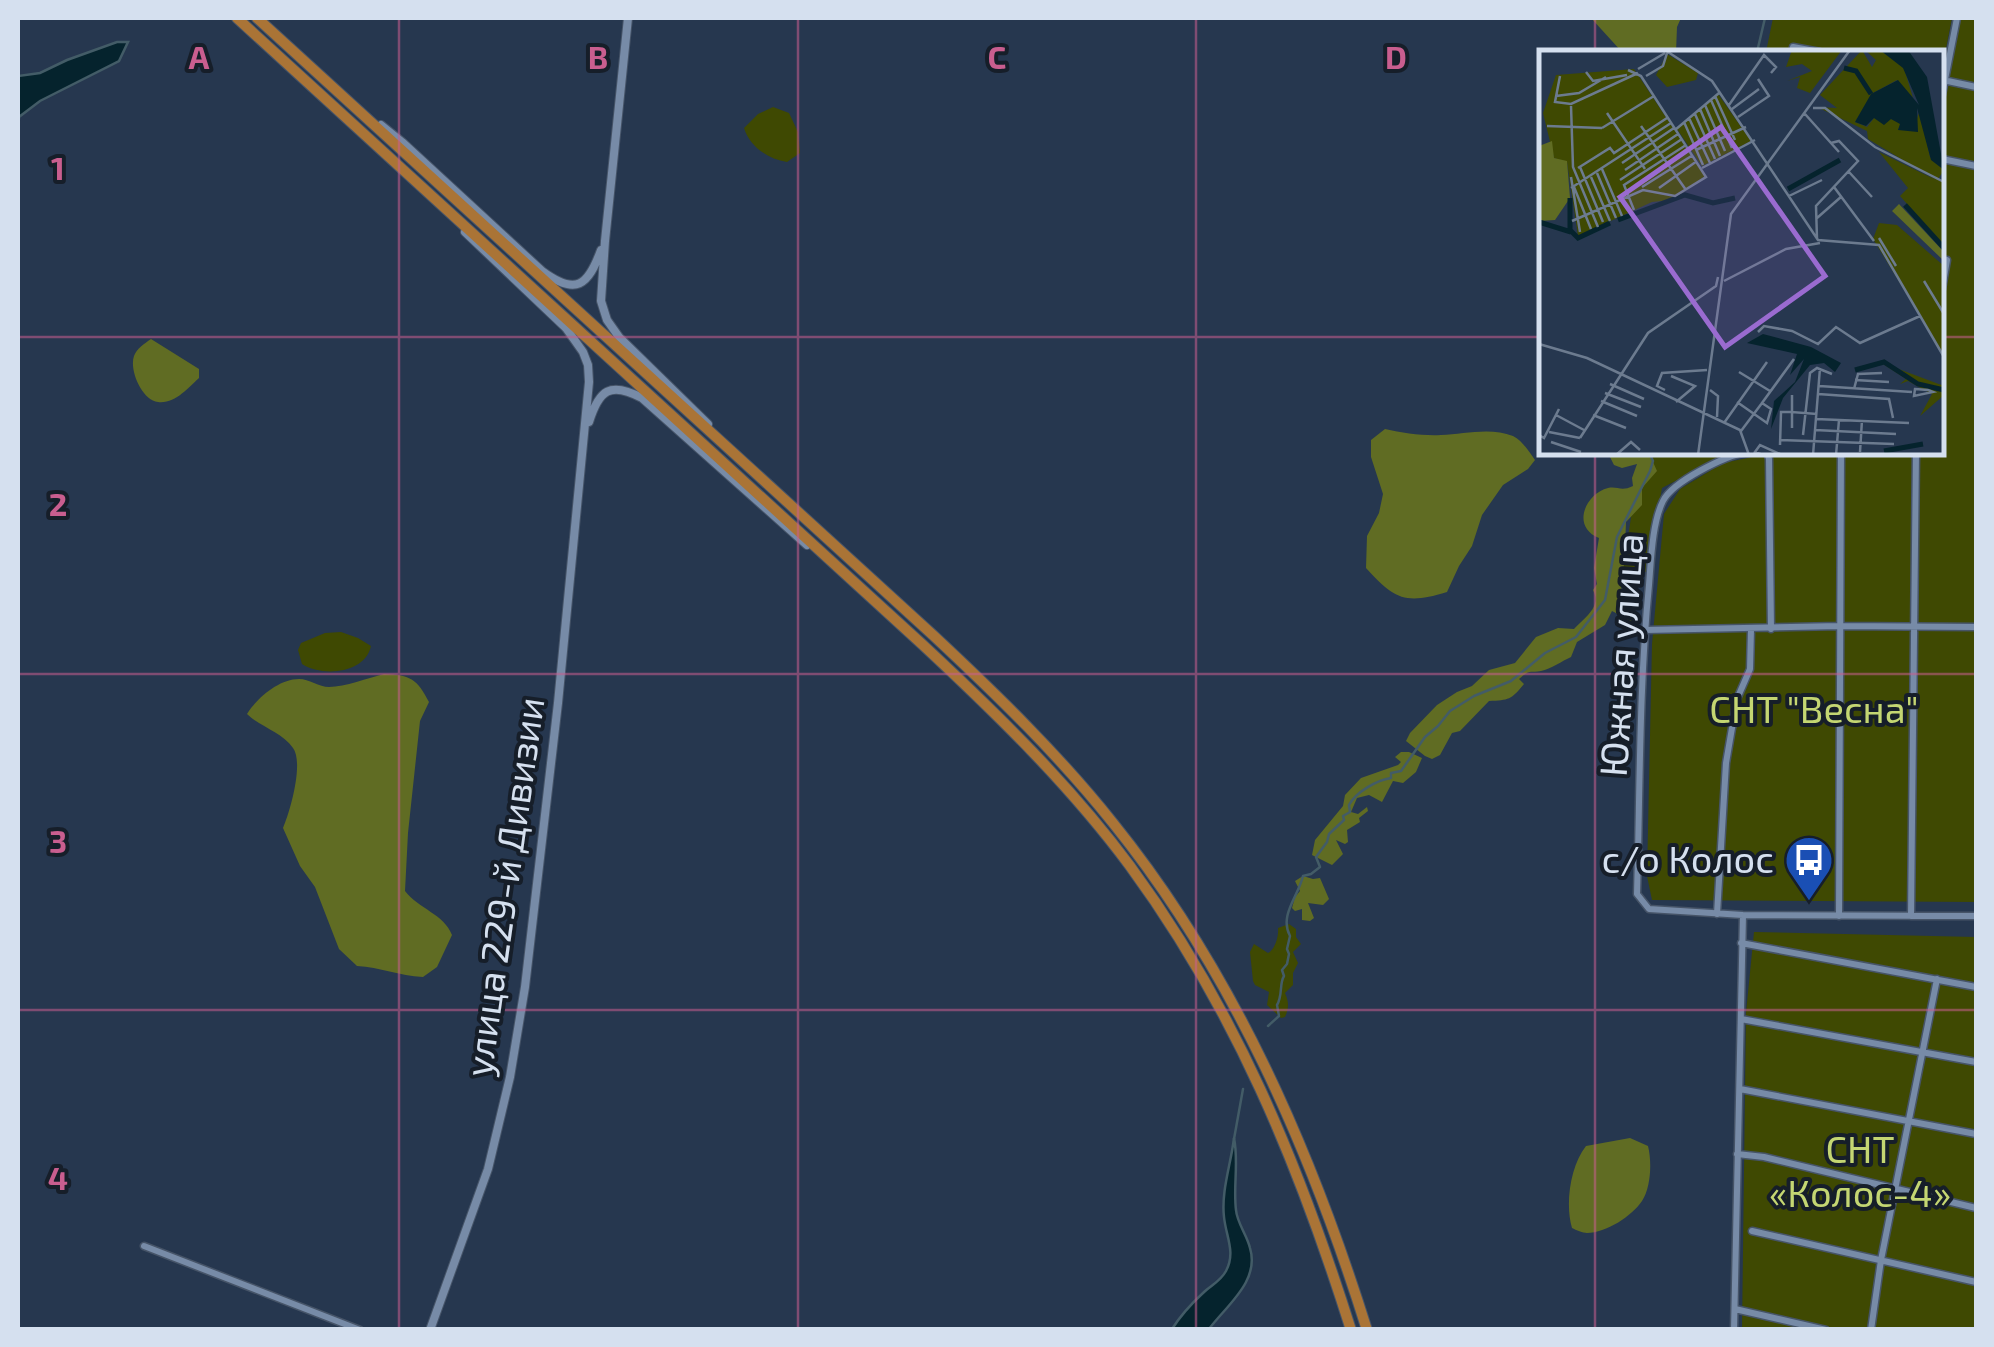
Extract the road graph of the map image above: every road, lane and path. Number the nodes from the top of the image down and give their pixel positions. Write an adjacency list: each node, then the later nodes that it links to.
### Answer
1 (237, 18): 13 (highway)
2 (256, 18): 10 (highway)
3 (628, 18): 14 (street)
4 (1957, 18): 7 (street)
5 (1793, 46): 6 (street)
6 (1811, 50)
7 (1944, 76)
8 (1944, 80): 9 (street)
9 (1976, 88)
10 (346, 99): 14 (street); 18 (highway)
11 (1944, 160): 12 (street)
12 (1976, 166)
13 (436, 200): 17 (street, улица 229-й Дивизии); 23 (highway)
14 (604, 241): 18 (street)
15 (1947, 260): 16 (street)
16 (1944, 277)
17 (584, 440): 23 (street); 53 (street, улица 229-й Дивизии)
18 (727, 446): 55 (highway)
19 (1732, 455): 28 (street, Южная улица)
20 (1768, 455): 26 (street)
21 (1841, 455): 24 (street)
22 (1916, 455): 25 (street)
23 (862, 588): 54 (highway)
24 (1840, 626): 25 (street); 26 (street); 32 (street)
25 (1915, 626): 27 (street); 33 (street)
26 (1771, 628): 29 (street)
27 (1976, 628)
28 (1644, 630): 29 (street); 30 (street, Южная улица)
29 (1751, 630): 30 (street)
30 (1717, 914): 31 (street)
31 (1743, 915): 32 (street); 35 (street)
32 (1839, 916): 33 (street)
33 (1910, 916): 34 (street)
34 (1976, 916)
35 (1741, 943): 36 (street); 38 (street)
36 (1937, 979): 37 (street); 39 (street)
37 (1976, 987)
38 (1741, 1019): 39 (street); 41 (street)
39 (1924, 1051): 40 (street); 42 (street)
40 (1976, 1062)
41 (1740, 1089): 42 (street); 44 (street)
42 (1907, 1121): 43 (street); 45 (street)
43 (1976, 1134)
44 (1737, 1154): 45 (street); 51 (street)
45 (1895, 1188): 46 (street); 49 (street)
46 (1976, 1208)
47 (1752, 1230): 49 (street)
48 (144, 1246): 52 (street)
49 (1880, 1260): 50 (street); 58 (street)
50 (1976, 1282)
51 (1735, 1308): 56 (street); 57 (street)
52 (360, 1330)
53 (430, 1330)
54 (1351, 1330)
55 (1367, 1330)
56 (1734, 1330)
57 (1826, 1330)
58 (1871, 1330)

